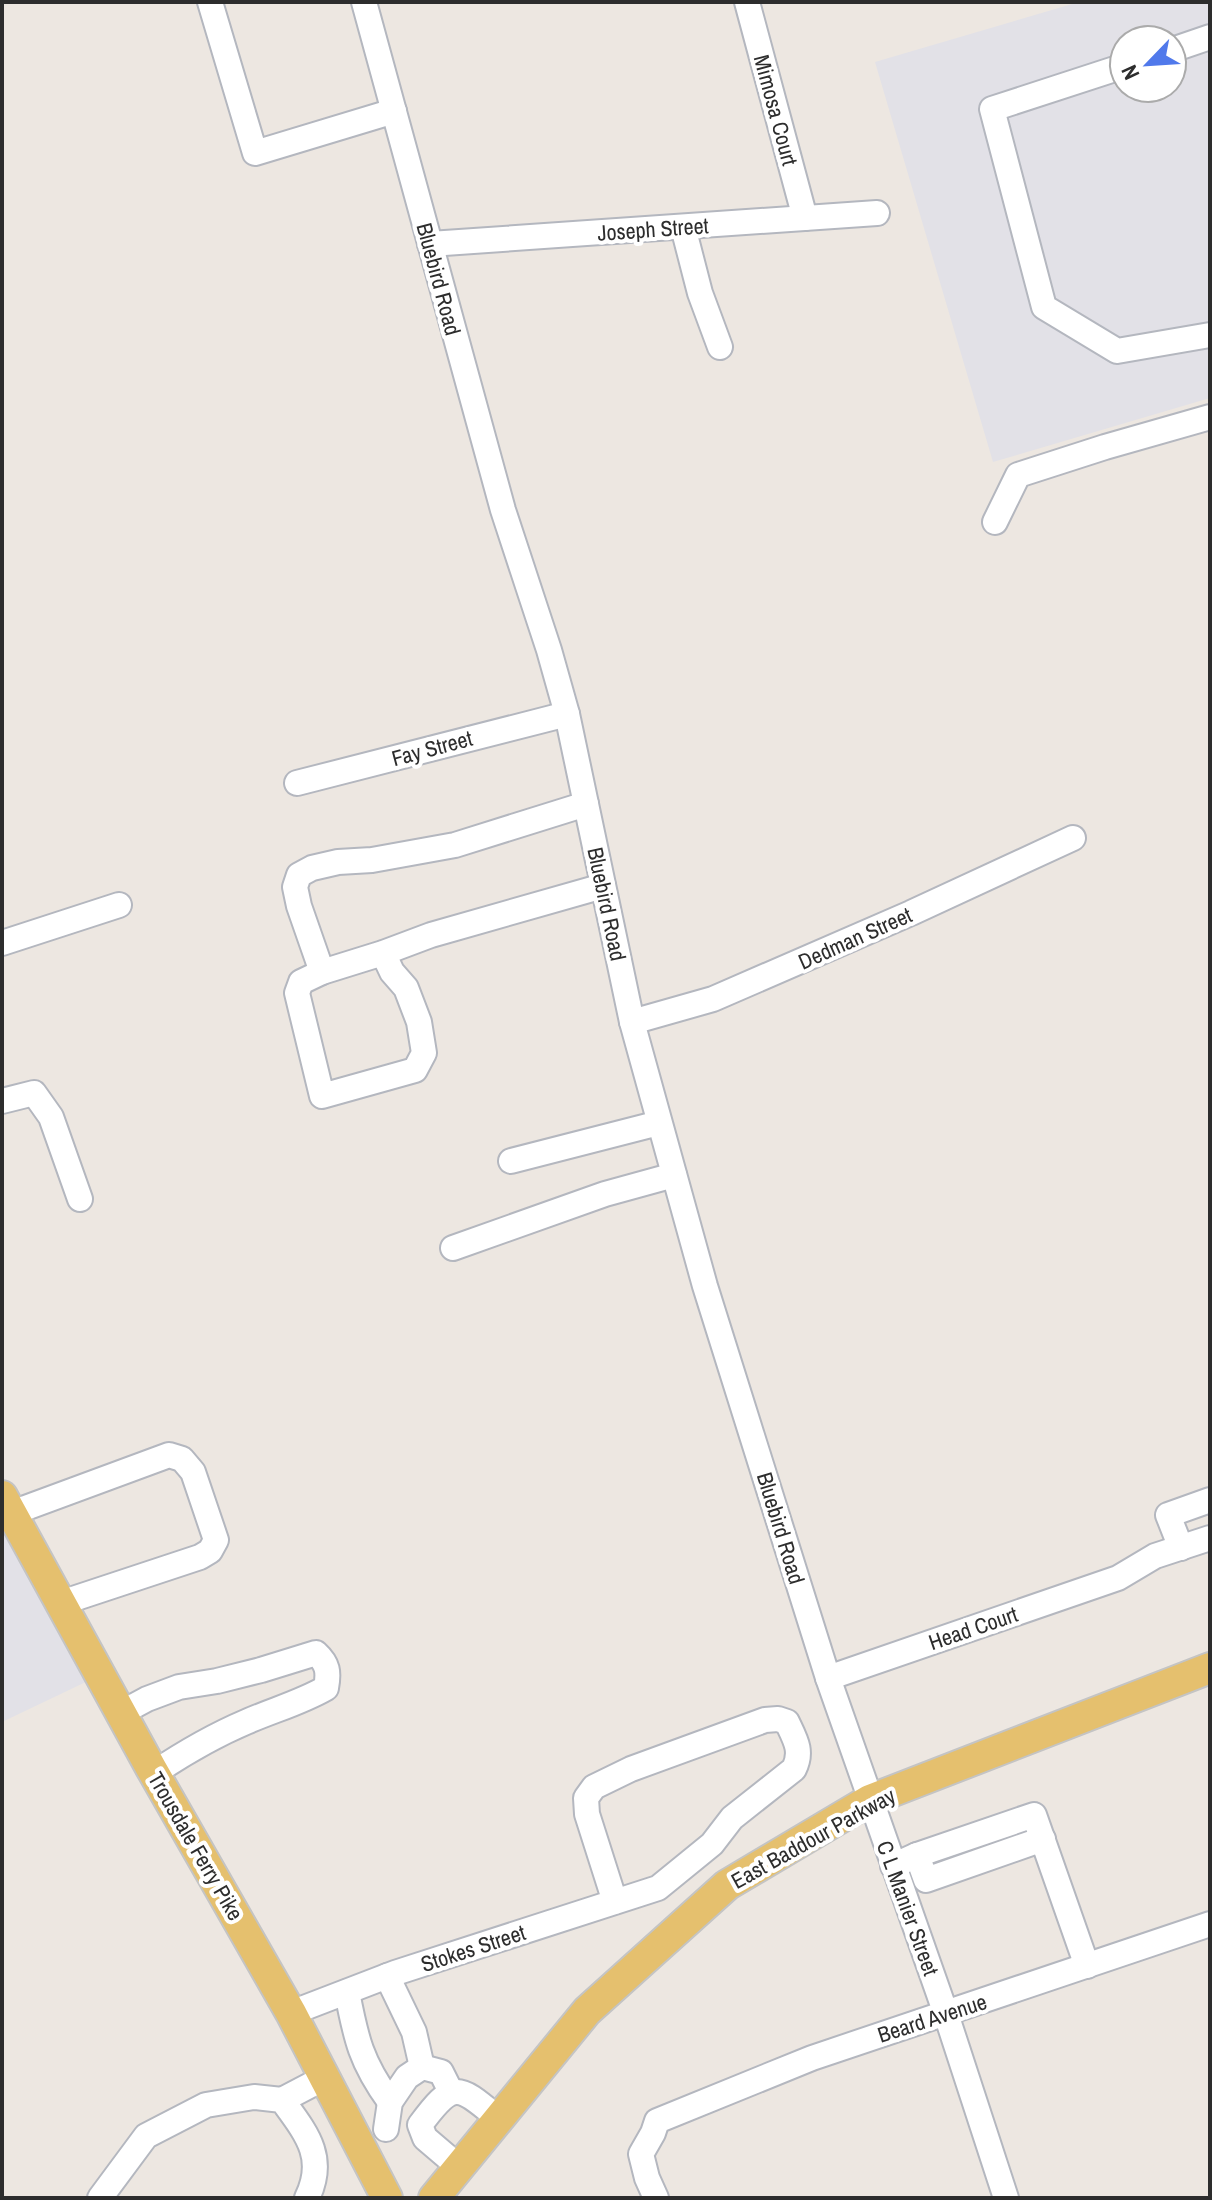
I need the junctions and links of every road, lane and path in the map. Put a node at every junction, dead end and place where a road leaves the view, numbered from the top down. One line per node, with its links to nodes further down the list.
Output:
1 (210, 2): 7 (street)
2 (364, 2): 7 (street, Bluebird Road)
3 (747, 2): 9 (street, Mimosa Court)
4 (1210, 37): 5 (street)
5 (1188, 45)
6 (1108, 71): 12 (street)
7 (394, 111): 11 (street, Bluebird Road)
8 (877, 213): 9 (street, Joseph Street)
9 (805, 218): 10 (street, Joseph Street)
10 (683, 227): 11 (street, Joseph Street); 13 (street)
11 (430, 244): 16 (street, Bluebird Road)
12 (1210, 335)
13 (720, 347)
14 (1210, 417): 15 (street)
15 (995, 522)
16 (567, 714): 17 (street, Fay Street); 18 (street, Bluebird Road)
17 (297, 783)
18 (586, 804): 20 (street, Bluebird Road); 24 (street)
19 (1073, 838): 25 (street, Dedman Street)
20 (603, 886): 23 (street); 25 (street, Bluebird Road)
21 (119, 905): 22 (street)
22 (2, 943)
23 (383, 953): 24 (street); 24 (street)
24 (322, 972)
25 (632, 1022): 27 (street, Bluebird Road)
26 (2, 1101): 30 (street)
27 (659, 1123): 28 (street); 29 (street, Bluebird Road)
28 (511, 1161)
29 (674, 1175): 31 (street); 38 (street, Bluebird Road)
30 (80, 1199)
31 (453, 1248)
32 (1210, 1500): 35 (street)
33 (7, 1505): 36 (main road, Trousdale Ferry Pike); 36 (street)
34 (1210, 1538): 35 (street, Head Court)
35 (1181, 1548): 38 (street, Head Court)
36 (61, 1603): 39 (main road, Trousdale Ferry Pike)
37 (1210, 1668): 41 (main road, East Baddour Parkway)
38 (828, 1678): 41 (street, Bluebird Road)
39 (121, 1713): 40 (main road, Trousdale Ferry Pike); 40 (street)
40 (154, 1773): 48 (main road, Trousdale Ferry Pike)
41 (870, 1800): 42 (street, C L Manier Street); 55 (main road, East Baddour Parkway)
42 (893, 1866): 45 (street); 49 (street, C L Manier Street)
43 (615, 1902): 43 (street, Stokes Street); 46 (street, Stokes Street)
44 (1210, 1924): 45 (street, Beard Avenue)
45 (1087, 1966): 49 (street, Beard Avenue)
46 (387, 1976): 47 (street, Stokes Street); 50 (street)
47 (347, 1992): 48 (street, Stokes Street); 54 (street)
48 (291, 2013): 51 (main road, Trousdale Ferry Pike)
49 (946, 2014): 64 (street, Beard Avenue); 65 (street, C L Manier Street)
50 (422, 2067): 52 (street); 54 (street)
51 (324, 2078): 53 (street); 58 (main road, Trousdale Ferry Pike)
52 (451, 2092): 55 (street); 56 (street)
53 (282, 2100): 60 (street); 61 (street)
54 (390, 2102): 57 (street)
55 (499, 2119): 59 (main road, East Baddour Parkway)
56 (420, 2125): 57 (street); 59 (street)
57 (386, 2129): 58 (street)
58 (358, 2143): 62 (main road, Trousdale Ferry Pike)
59 (459, 2167): 63 (main road, East Baddour Parkway)
60 (100, 2198)
61 (307, 2198)
62 (387, 2198)
63 (434, 2198)
64 (656, 2198)
65 (1006, 2198)

